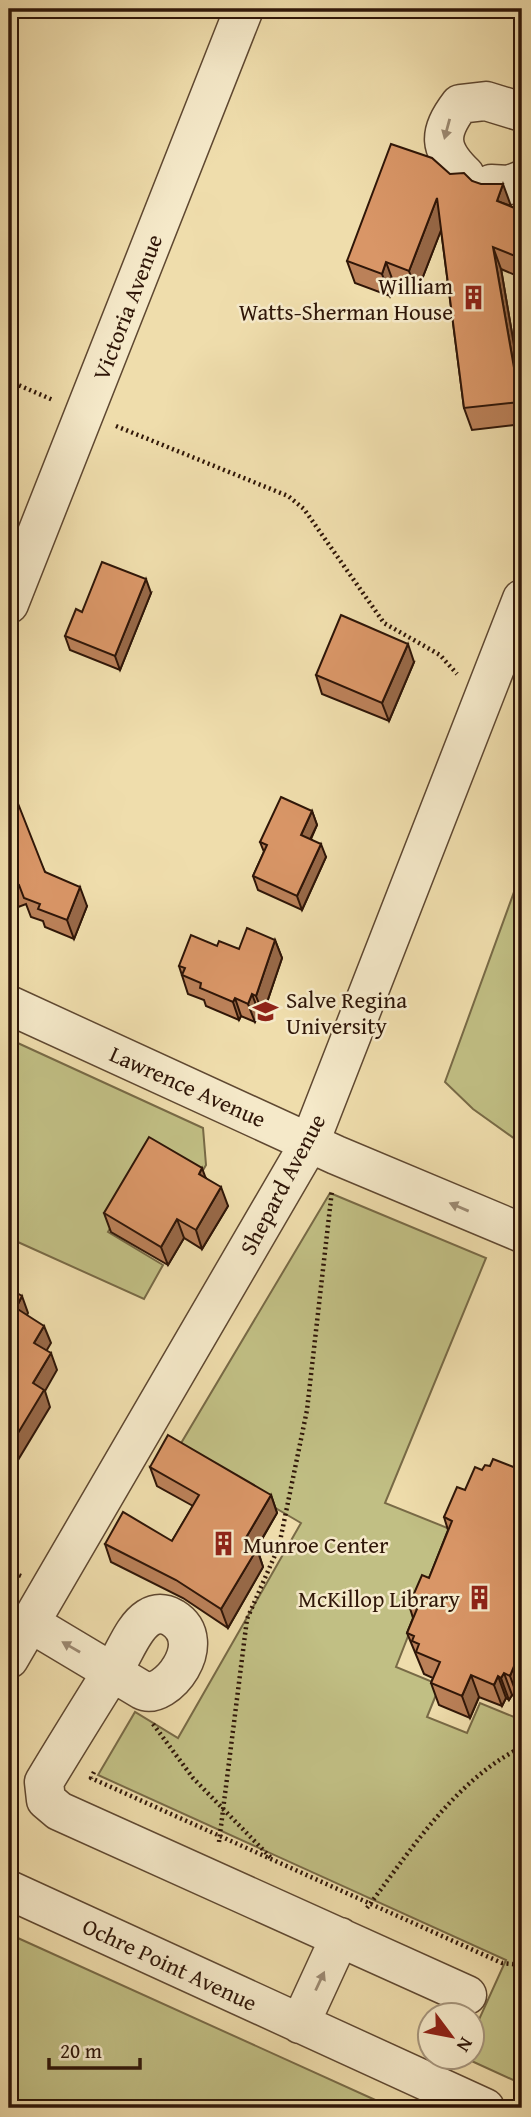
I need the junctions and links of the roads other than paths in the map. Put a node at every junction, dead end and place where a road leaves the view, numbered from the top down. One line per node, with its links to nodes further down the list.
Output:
1 (244, 9): 5 (street, Victoria Avenue)
2 (522, 112): 3 (street, one-way to 3)
3 (493, 180)
4 (522, 599): 7 (street, Shepard Avenue)
5 (9, 604)
6 (9, 1004): 7 (street, Lawrence Avenue)
7 (323, 1148): 8 (street, Lawrence Avenue, one-way to 7); 9 (street, Shepard Avenue)
8 (522, 1233)
9 (30, 1623): 10 (street, Shepard Avenue); 12 (street, one-way to 9)
10 (9, 1659)
11 (9, 1890): 14 (street, Ochre Point Avenue)
12 (340, 1937): 13 (street); 14 (street, one-way to 12)
13 (467, 1994)
14 (300, 2024): 15 (street, Ochre Point Avenue)
15 (485, 2108)

